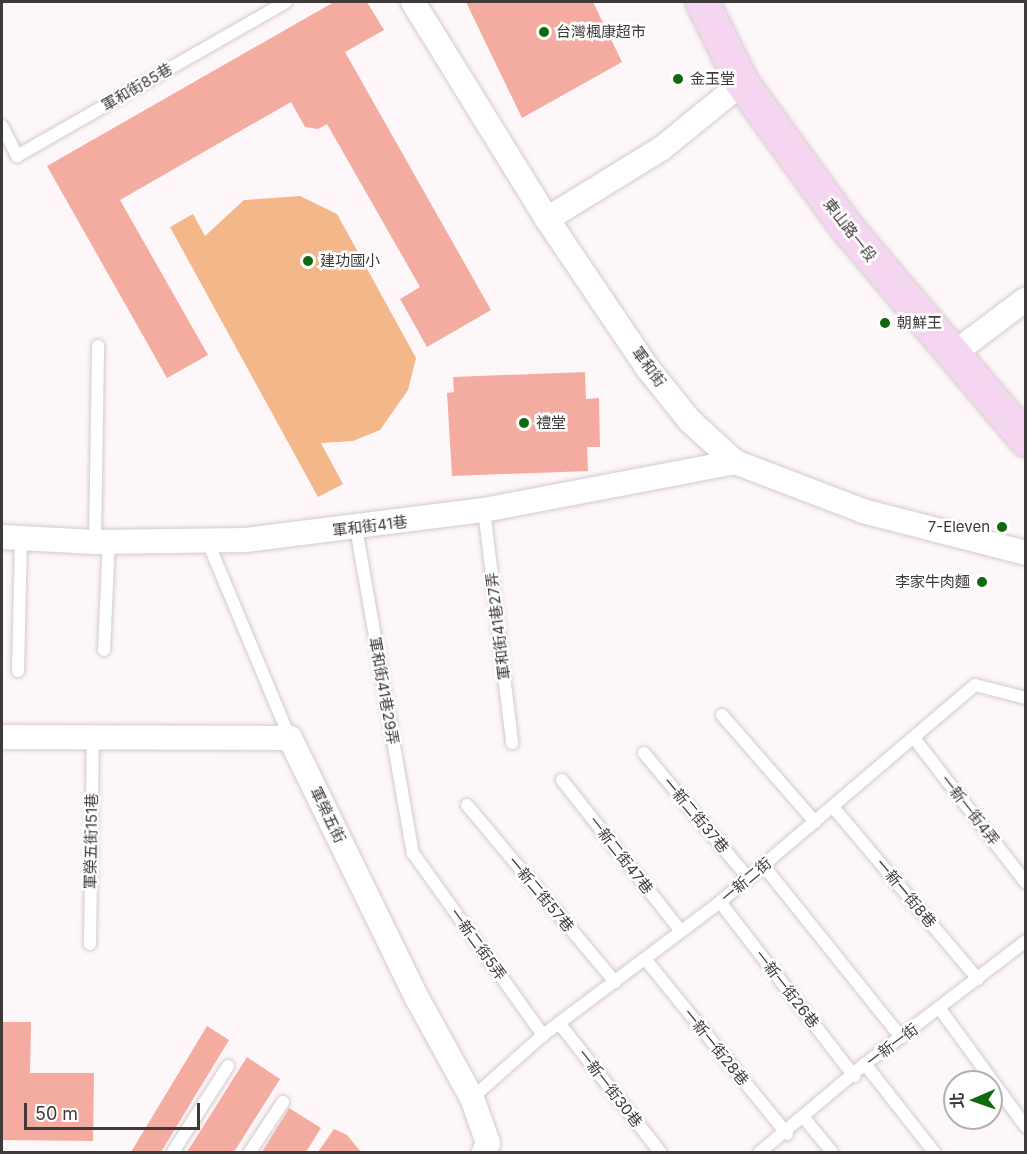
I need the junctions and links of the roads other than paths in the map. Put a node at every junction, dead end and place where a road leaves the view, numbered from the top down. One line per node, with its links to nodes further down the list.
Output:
1 (286, 2): 5 (lane, 軍和街85巷)
2 (413, 2): 6 (street, 軍和街)
3 (702, 2): 4 (main road, 東山路一段)
4 (742, 83): 6 (street); 9 (main road, 東山路一段)
5 (2, 126)
6 (547, 219): 11 (street, 軍和街)
7 (1026, 299): 9 (street)
8 (98, 346): 16 (lane)
9 (953, 354): 10 (main road, 東山路一段)
10 (1026, 440)
11 (735, 462): 12 (street, 軍和街41巷); 17 (street, 軍和街)
12 (484, 510): 13 (street, 軍和街41巷); 26 (lane, 軍和街41巷27弄)
13 (356, 528): 15 (street, 軍和街41巷); 32 (lane, 軍和街41巷29弄)
14 (11, 537): 16 (street, 軍和街41巷); 19 (lane)
15 (207, 540): 16 (street, 軍和街41巷); 24 (lane)
16 (102, 542): 18 (lane)
17 (1026, 553)
18 (104, 650)
19 (18, 671)
20 (1024, 697): 25 (lane, 一新二街)
21 (722, 715): 31 (lane)
22 (2, 737): 23 (street)
23 (93, 737): 24 (street); 39 (lane, 軍榮五街151巷)
24 (290, 738): 50 (street, 軍榮五街)
25 (914, 738): 30 (lane, 一新二街); 35 (lane, 一新一街4弄)
26 (512, 742)
27 (644, 753): 34 (lane, 一新二街37巷)
28 (562, 780): 37 (lane, 一新二街47巷)
29 (467, 806): 42 (lane, 一新二街57巷)
30 (833, 807): 31 (lane, 一新二街); 41 (lane, 一新一街8巷)
31 (815, 822): 33 (lane, 一新二街)
32 (413, 853): 45 (lane, 一新二街5弄)
33 (763, 865): 34 (lane, 一新二街); 46 (lane)
34 (748, 878): 36 (lane, 一新二街)
35 (1026, 883)
36 (720, 902): 37 (lane, 一新二街); 49 (lane, 一新一街26巷)
37 (680, 930): 40 (lane, 一新二街)
38 (1026, 941): 41 (lane, 一新一街)
39 (90, 944)
40 (646, 960): 42 (lane, 一新二街); 54 (lane, 一新一街28巷)
41 (978, 979): 43 (lane, 一新一街)
42 (615, 982): 44 (lane, 一新二街)
43 (940, 1009): 46 (lane, 一新一街); 53 (lane)
44 (559, 1023): 45 (lane, 一新二街); 58 (lane, 一新一街30巷)
45 (543, 1035): 50 (lane, 一新二街)
46 (901, 1037): 47 (lane, 一新一街)
47 (865, 1064): 49 (lane, 一新一街); 61 (lane)
48 (228, 1066): 55 (lane)
49 (854, 1076): 52 (lane, 一新一街)
50 (472, 1098): 57 (street, 軍榮五街)
51 (283, 1102): 56 (lane)
52 (804, 1118): 54 (lane, 一新一街); 60 (lane)
53 (1026, 1127)
54 (787, 1134): 59 (lane, 一新一街)
55 (173, 1152)
56 (250, 1152)
57 (484, 1152)
58 (660, 1152)
59 (760, 1152)
60 (832, 1152)
61 (934, 1152)

